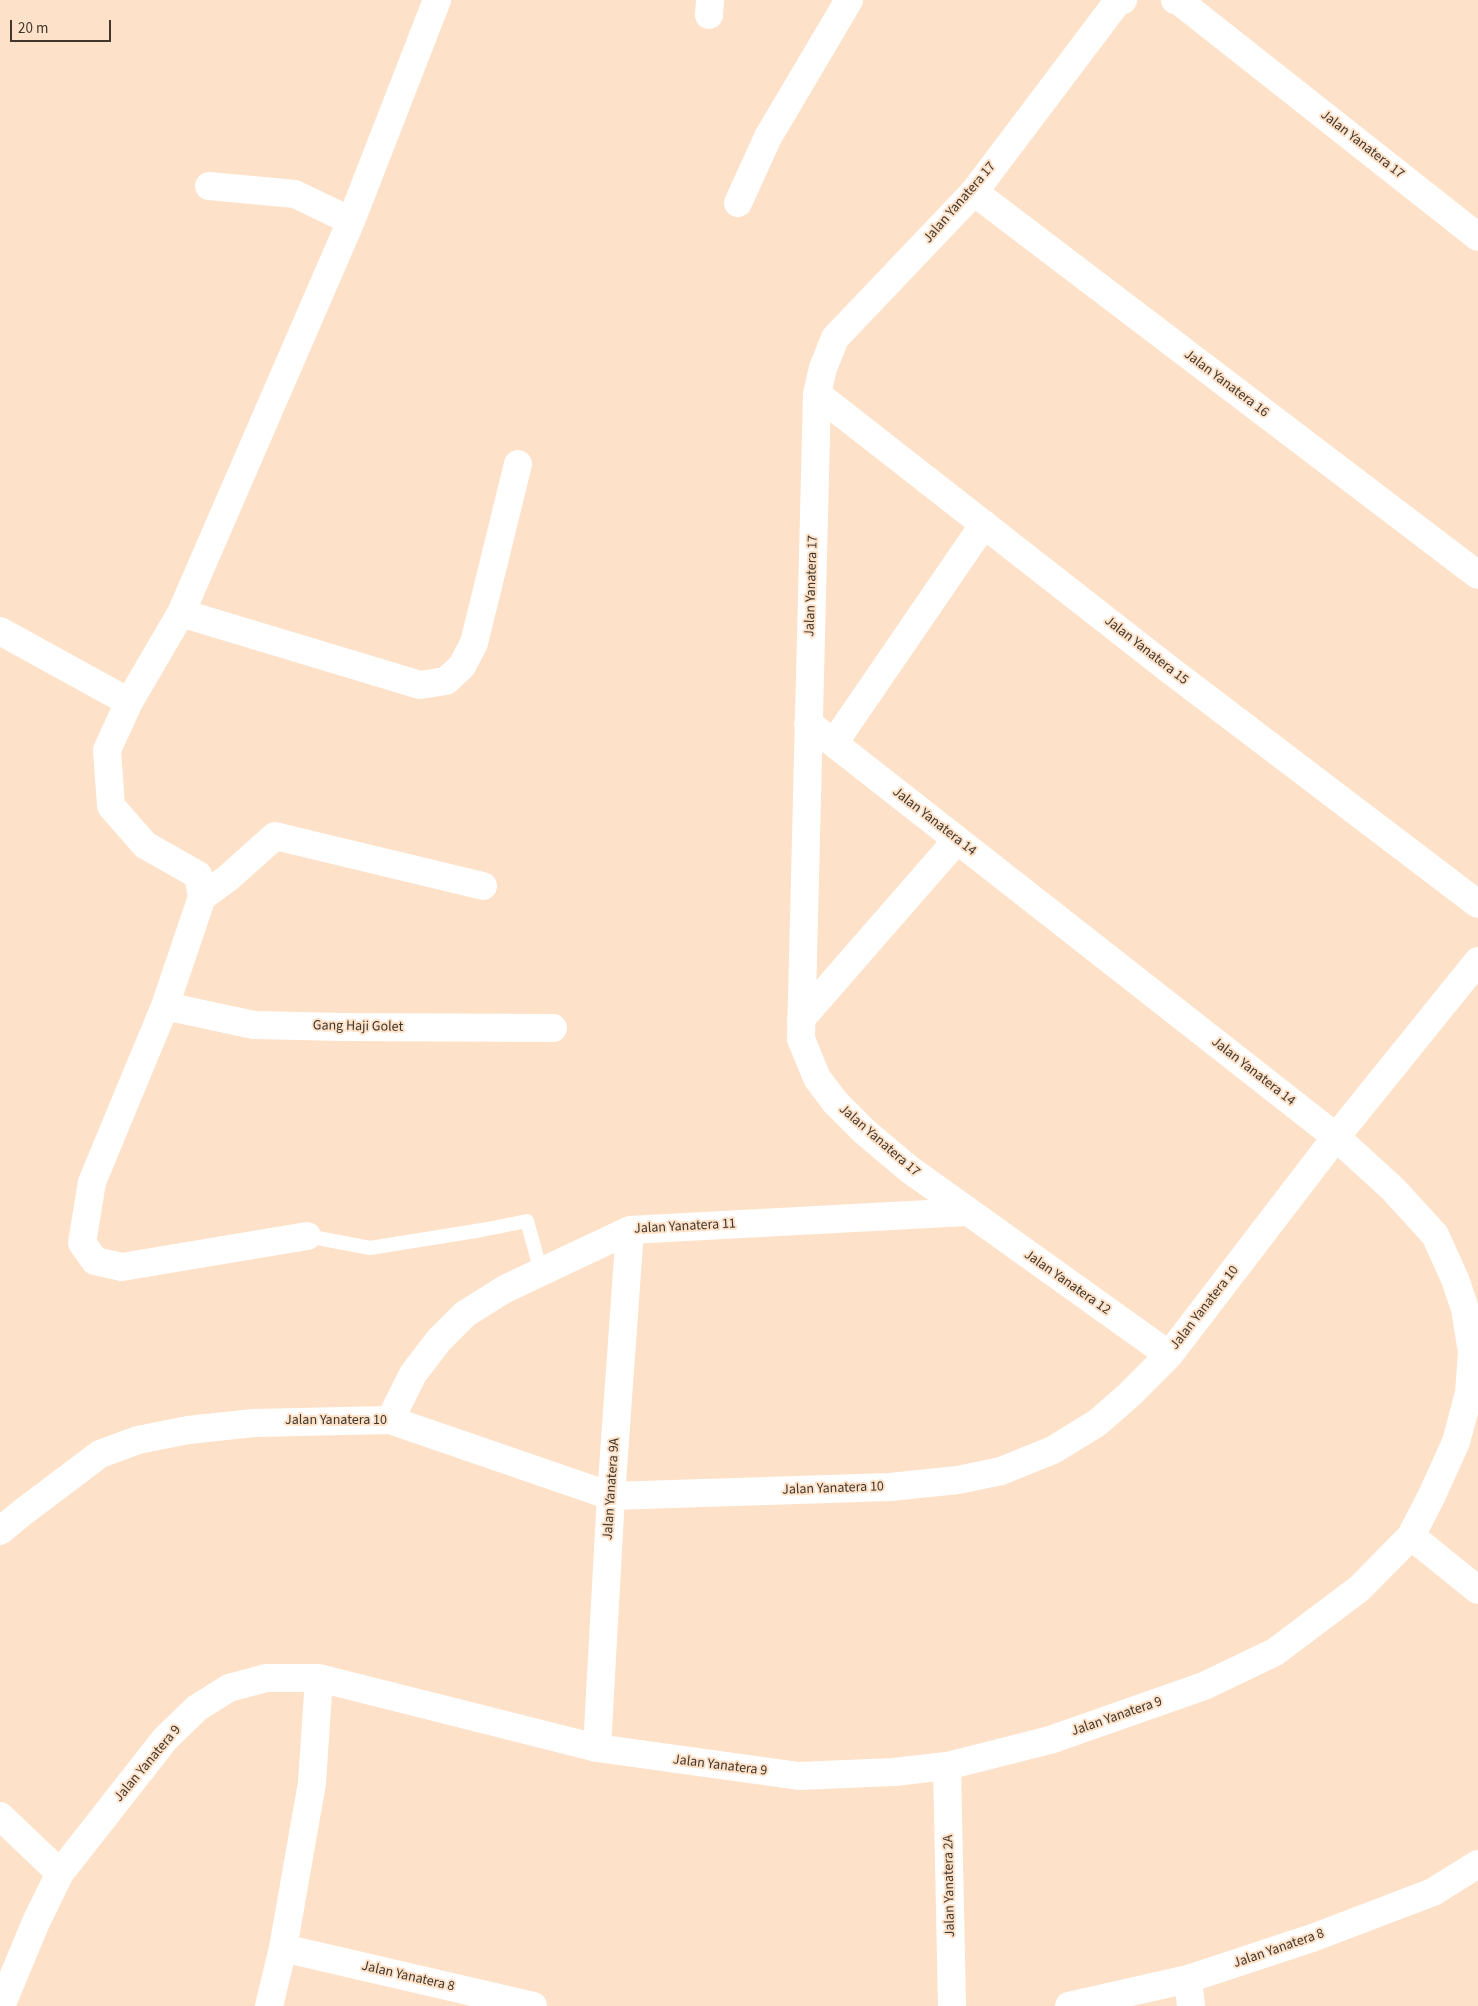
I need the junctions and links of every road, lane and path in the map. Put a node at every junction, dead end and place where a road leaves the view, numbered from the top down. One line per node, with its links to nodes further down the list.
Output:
1 (437, 0): 8 (street)
2 (849, 0): 7 (street)
3 (1124, 0): 6 (street, Jalan Yanatera 17)
4 (1175, 0): 9 (street, Jalan Yanatera 17)
5 (209, 186): 8 (street)
6 (974, 192): 10 (street, Jalan Yanatera 17); 13 (street, Jalan Yanatera 16)
7 (738, 203)
8 (351, 221): 14 (street)
9 (1478, 237)
10 (817, 394): 12 (street, Jalan Yanatera 15); 17 (street, Jalan Yanatera 17)
11 (518, 464): 14 (street)
12 (984, 524): 18 (street); 22 (street, Jalan Yanatera 15)
13 (1478, 575)
14 (181, 613): 16 (street)
15 (0, 631): 16 (street)
16 (129, 702): 21 (street)
17 (808, 723): 18 (street, Jalan Yanatera 14); 25 (street, Jalan Yanatera 17)
18 (834, 743): 19 (street, Jalan Yanatera 14)
19 (957, 840): 25 (street); 27 (street, Jalan Yanatera 14)
20 (483, 886): 21 (street)
21 (202, 897): 24 (street)
22 (1478, 904)
23 (1478, 961): 27 (street, Jalan Yanatera 10)
24 (165, 1006): 26 (street, Gang Haji Golet); 30 (street)
25 (801, 1019): 28 (street, Jalan Yanatera 17)
26 (553, 1028)
27 (1336, 1137): 32 (street, Jalan Yanatera 10); 36 (street, Jalan Yanatera 14)
28 (966, 1212): 29 (street, Jalan Yanatera 11); 32 (street, Jalan Yanatera 12)
29 (630, 1230): 31 (street, Jalan Yanatera 11); 34 (street, Jalan Yanatera 9A)
30 (307, 1236): 31 (lane)
31 (542, 1272): 33 (street, Jalan Yanatera 11)
32 (1169, 1355): 34 (street, Jalan Yanatera 10)
33 (390, 1420): 34 (street, Jalan Yanatera 10); 35 (street, Jalan Yanatera 10)
34 (611, 1496): 39 (street, Jalan Yanatera 9A)
35 (0, 1531)
36 (1411, 1536): 37 (street); 40 (street, Jalan Yanatera 9)
37 (1478, 1590)
38 (319, 1678): 39 (street, Jalan Yanatera 9); 43 (street, Jalan Yanatera 9); 44 (street)
39 (597, 1748): 40 (street, Jalan Yanatera 9)
40 (948, 1766): 51 (street, Jalan Yanatera 2A)
41 (0, 1816): 43 (street)
42 (1478, 1864): 46 (street, Jalan Yanatera 8)
43 (60, 1873): 45 (street, Jalan Yanatera 9)
44 (283, 1948): 49 (street); 50 (street, Jalan Yanatera 8)
45 (13, 1974): 47 (street, Jalan Yanatera 9); 48 (street)
46 (1188, 1979): 52 (street, Jalan Yanatera 8); 53 (street)
47 (1, 2006)
48 (24, 2006)
49 (269, 2006)
50 (533, 2006)
51 (952, 2006)
52 (1069, 2006)
53 (1191, 2006)

